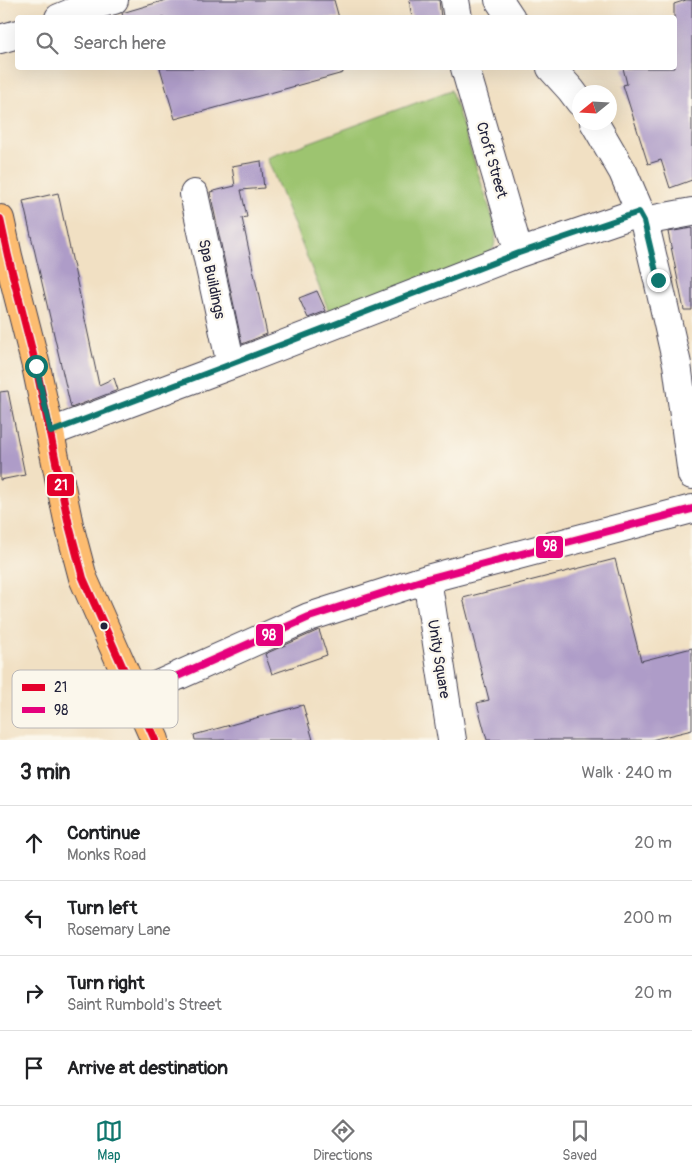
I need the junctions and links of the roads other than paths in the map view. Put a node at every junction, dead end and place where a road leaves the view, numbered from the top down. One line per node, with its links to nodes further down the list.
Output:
1 (114, 0): 4 (street)
2 (455, 0): 5 (street)
3 (499, 0): 6 (street)
4 (66, 15)
5 (458, 15)
6 (509, 15)
7 (15, 35): 8 (street)
8 (0, 39)
9 (466, 70): 17 (street, Croft Street)
10 (553, 70): 11 (street)
11 (572, 91)
12 (599, 130): 15 (street)
13 (194, 194): 19 (street, Spa Buildings)
14 (692, 212): 15 (street)
15 (641, 216): 17 (street); 21 (street)
16 (0, 219): 18 (main road)
17 (519, 253): 19 (street)
18 (4, 259): 20 (main road)
19 (231, 364): 20 (street)
20 (51, 432): 24 (main road)
21 (692, 475)
22 (692, 509): 23 (street)
23 (427, 579): 25 (street); 28 (street, Unity Square)
24 (124, 670)
25 (178, 676)
26 (150, 728): 27 (main road)
27 (155, 740)
28 (452, 740)

